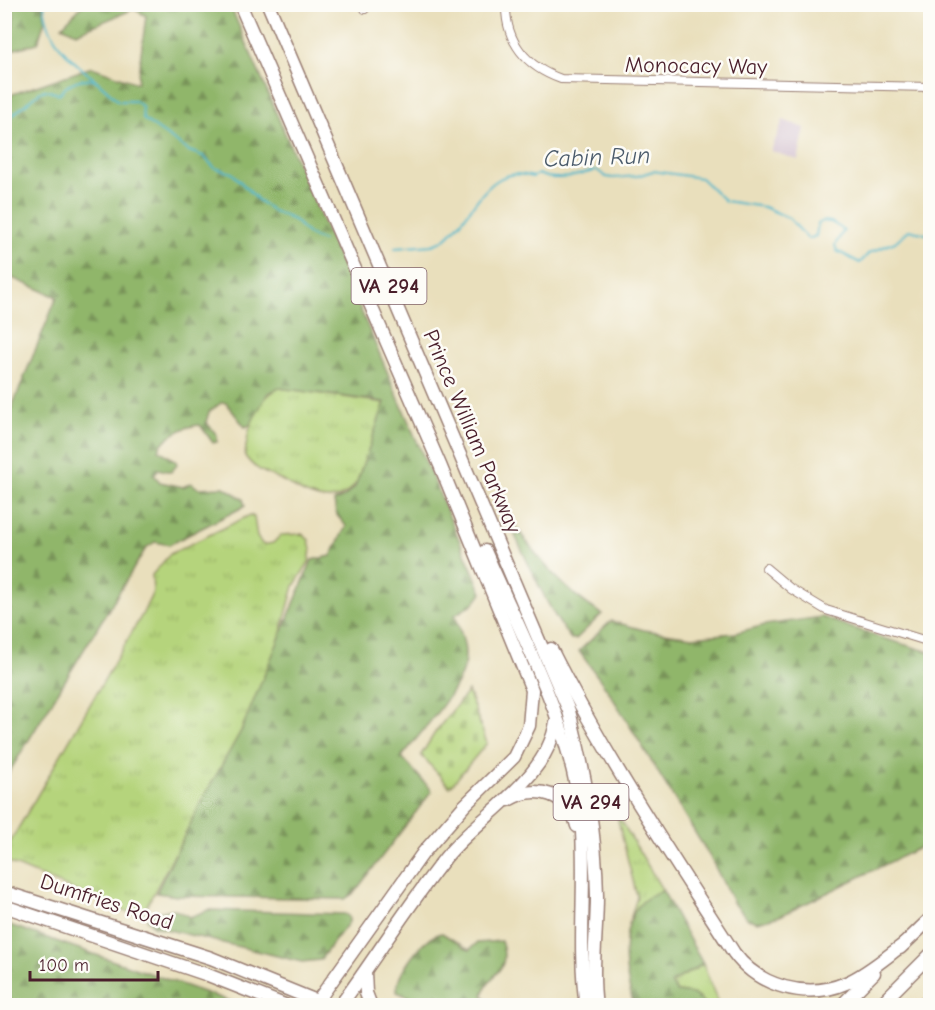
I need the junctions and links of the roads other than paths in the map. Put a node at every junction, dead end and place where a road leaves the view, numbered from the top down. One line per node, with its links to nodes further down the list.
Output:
1 (240, 4): 5 (main road, Prince William Parkway / VA 294)
2 (268, 4): 7 (main road, Prince William Parkway / VA 294)
3 (506, 4): 4 (street, Monocacy Way)
4 (930, 87)
5 (465, 524): 10 (main road); 19 (main road, VA 294)
6 (766, 568): 9 (street)
7 (507, 569): 8 (main road, Prince William Parkway / VA 294); 16 (main road)
8 (524, 609): 10 (main road, VA 294); 25 (main road, VA 294)
9 (930, 642)
10 (556, 719): 11 (main road, VA 294); 12 (main road)
11 (494, 809): 12 (main road); 18 (main road, VA 294)
12 (582, 845): 24 (main road)
13 (4, 892): 19 (main road, Dumfries Road)
14 (4, 906): 21 (main road, Dumfries Road)
15 (930, 919): 16 (main road)
16 (904, 944): 26 (main road)
17 (930, 955): 27 (main road)
18 (365, 972): 22 (main road, VA 294); 23 (main road)
19 (320, 1004)
20 (930, 1004): 28 (main road)
21 (287, 1005)
22 (340, 1005)
23 (371, 1005)
24 (585, 1005)
25 (596, 1005)
26 (841, 1005)
27 (879, 1005)
28 (915, 1005)

